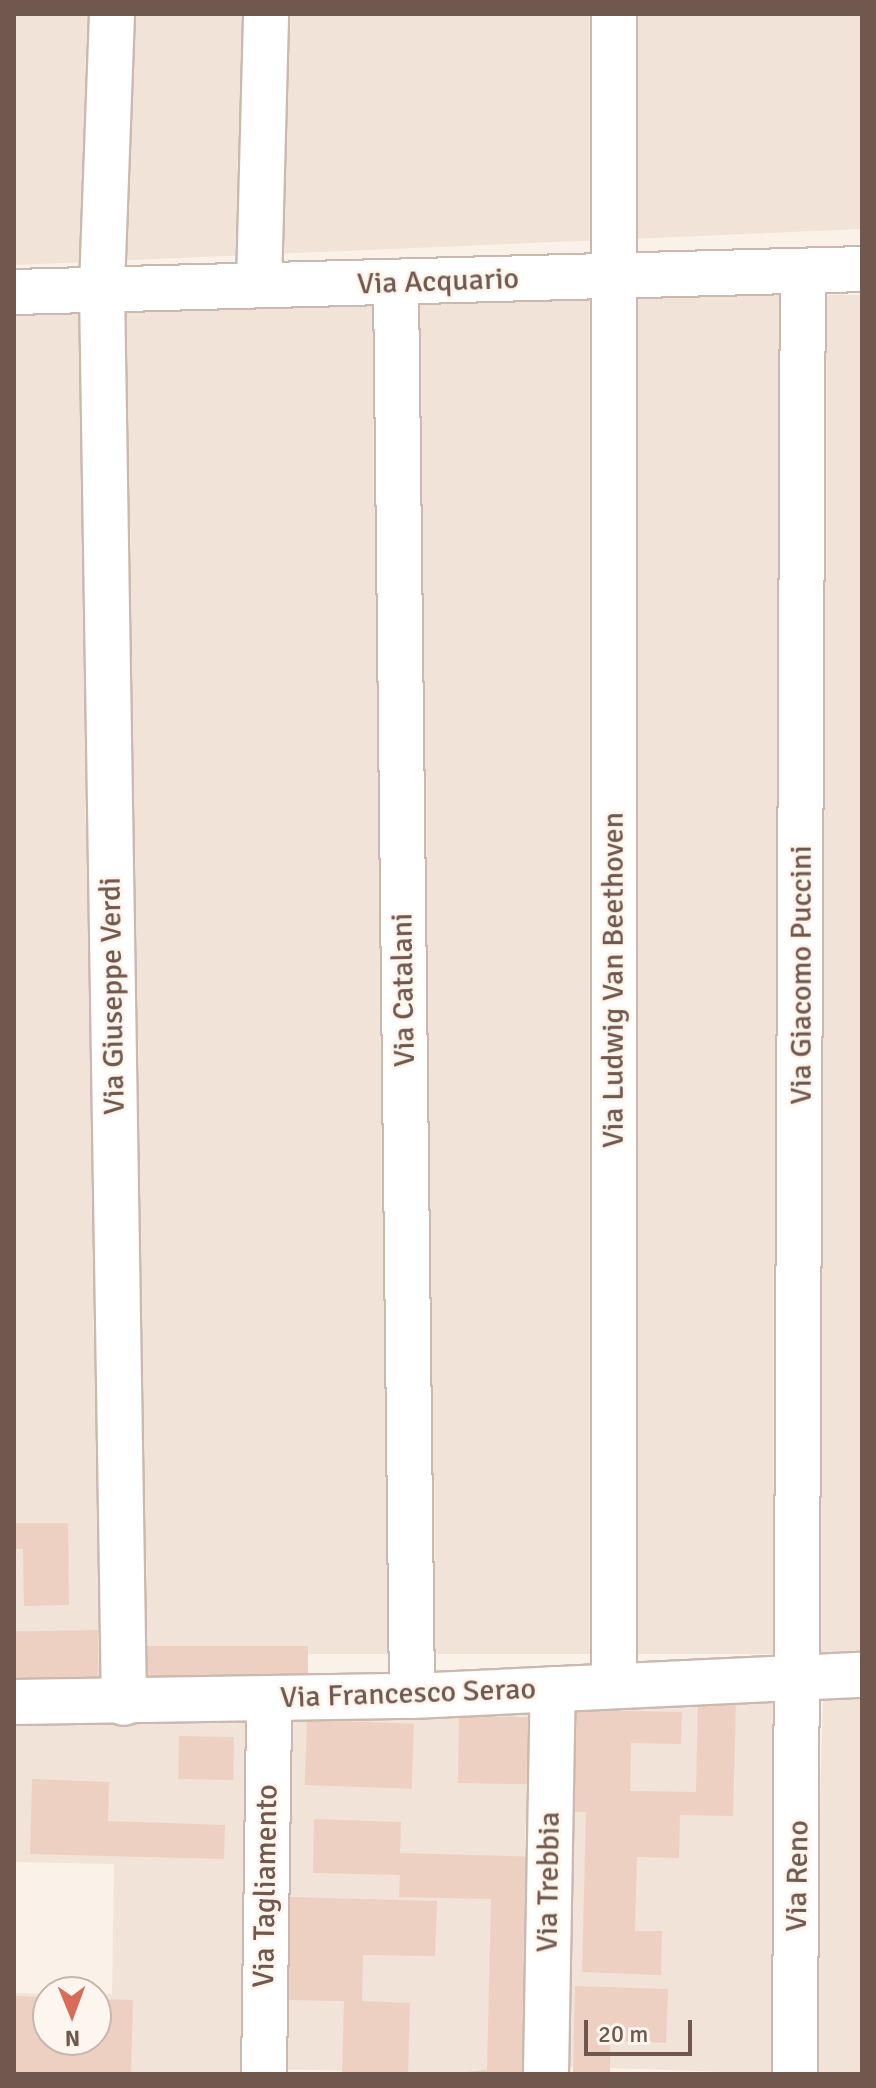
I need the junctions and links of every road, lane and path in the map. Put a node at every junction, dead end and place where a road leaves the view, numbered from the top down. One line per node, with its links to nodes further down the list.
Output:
1 (112, 14): 9 (street, Via Giuseppe Verdi)
2 (266, 14): 8 (street)
3 (614, 14): 6 (street, Via Ludwig Van Beethoven)
4 (862, 269): 5 (street, Via Acquario)
5 (803, 272): 6 (street, Via Acquario); 12 (street, Via Giacomo Puccini)
6 (613, 276): 7 (street, Via Acquario); 13 (street, Via Ludwig Van Beethoven)
7 (396, 284): 8 (street, Via Acquario); 15 (street, Via Catalani)
8 (259, 285): 9 (street, Via Acquario)
9 (102, 289): 10 (street, Via Acquario); 18 (street, Via Giuseppe Verdi)
10 (14, 292)
11 (862, 1675): 12 (street, Via Francesco Serao)
12 (801, 1678): 13 (street, Via Francesco Serao); 21 (street, Via Reno)
13 (614, 1684): 14 (street, Via Francesco Serao)
14 (553, 1689): 15 (street, Via Francesco Serao); 20 (street, Via Trebbia)
15 (412, 1696): 16 (street, Via Francesco Serao)
16 (269, 1698): 18 (street, Via Francesco Serao); 19 (street, Via Tagliamento)
17 (14, 1702): 18 (street, Via Francesco Serao)
18 (124, 1703)
19 (264, 2074)
20 (546, 2074)
21 (795, 2074)

